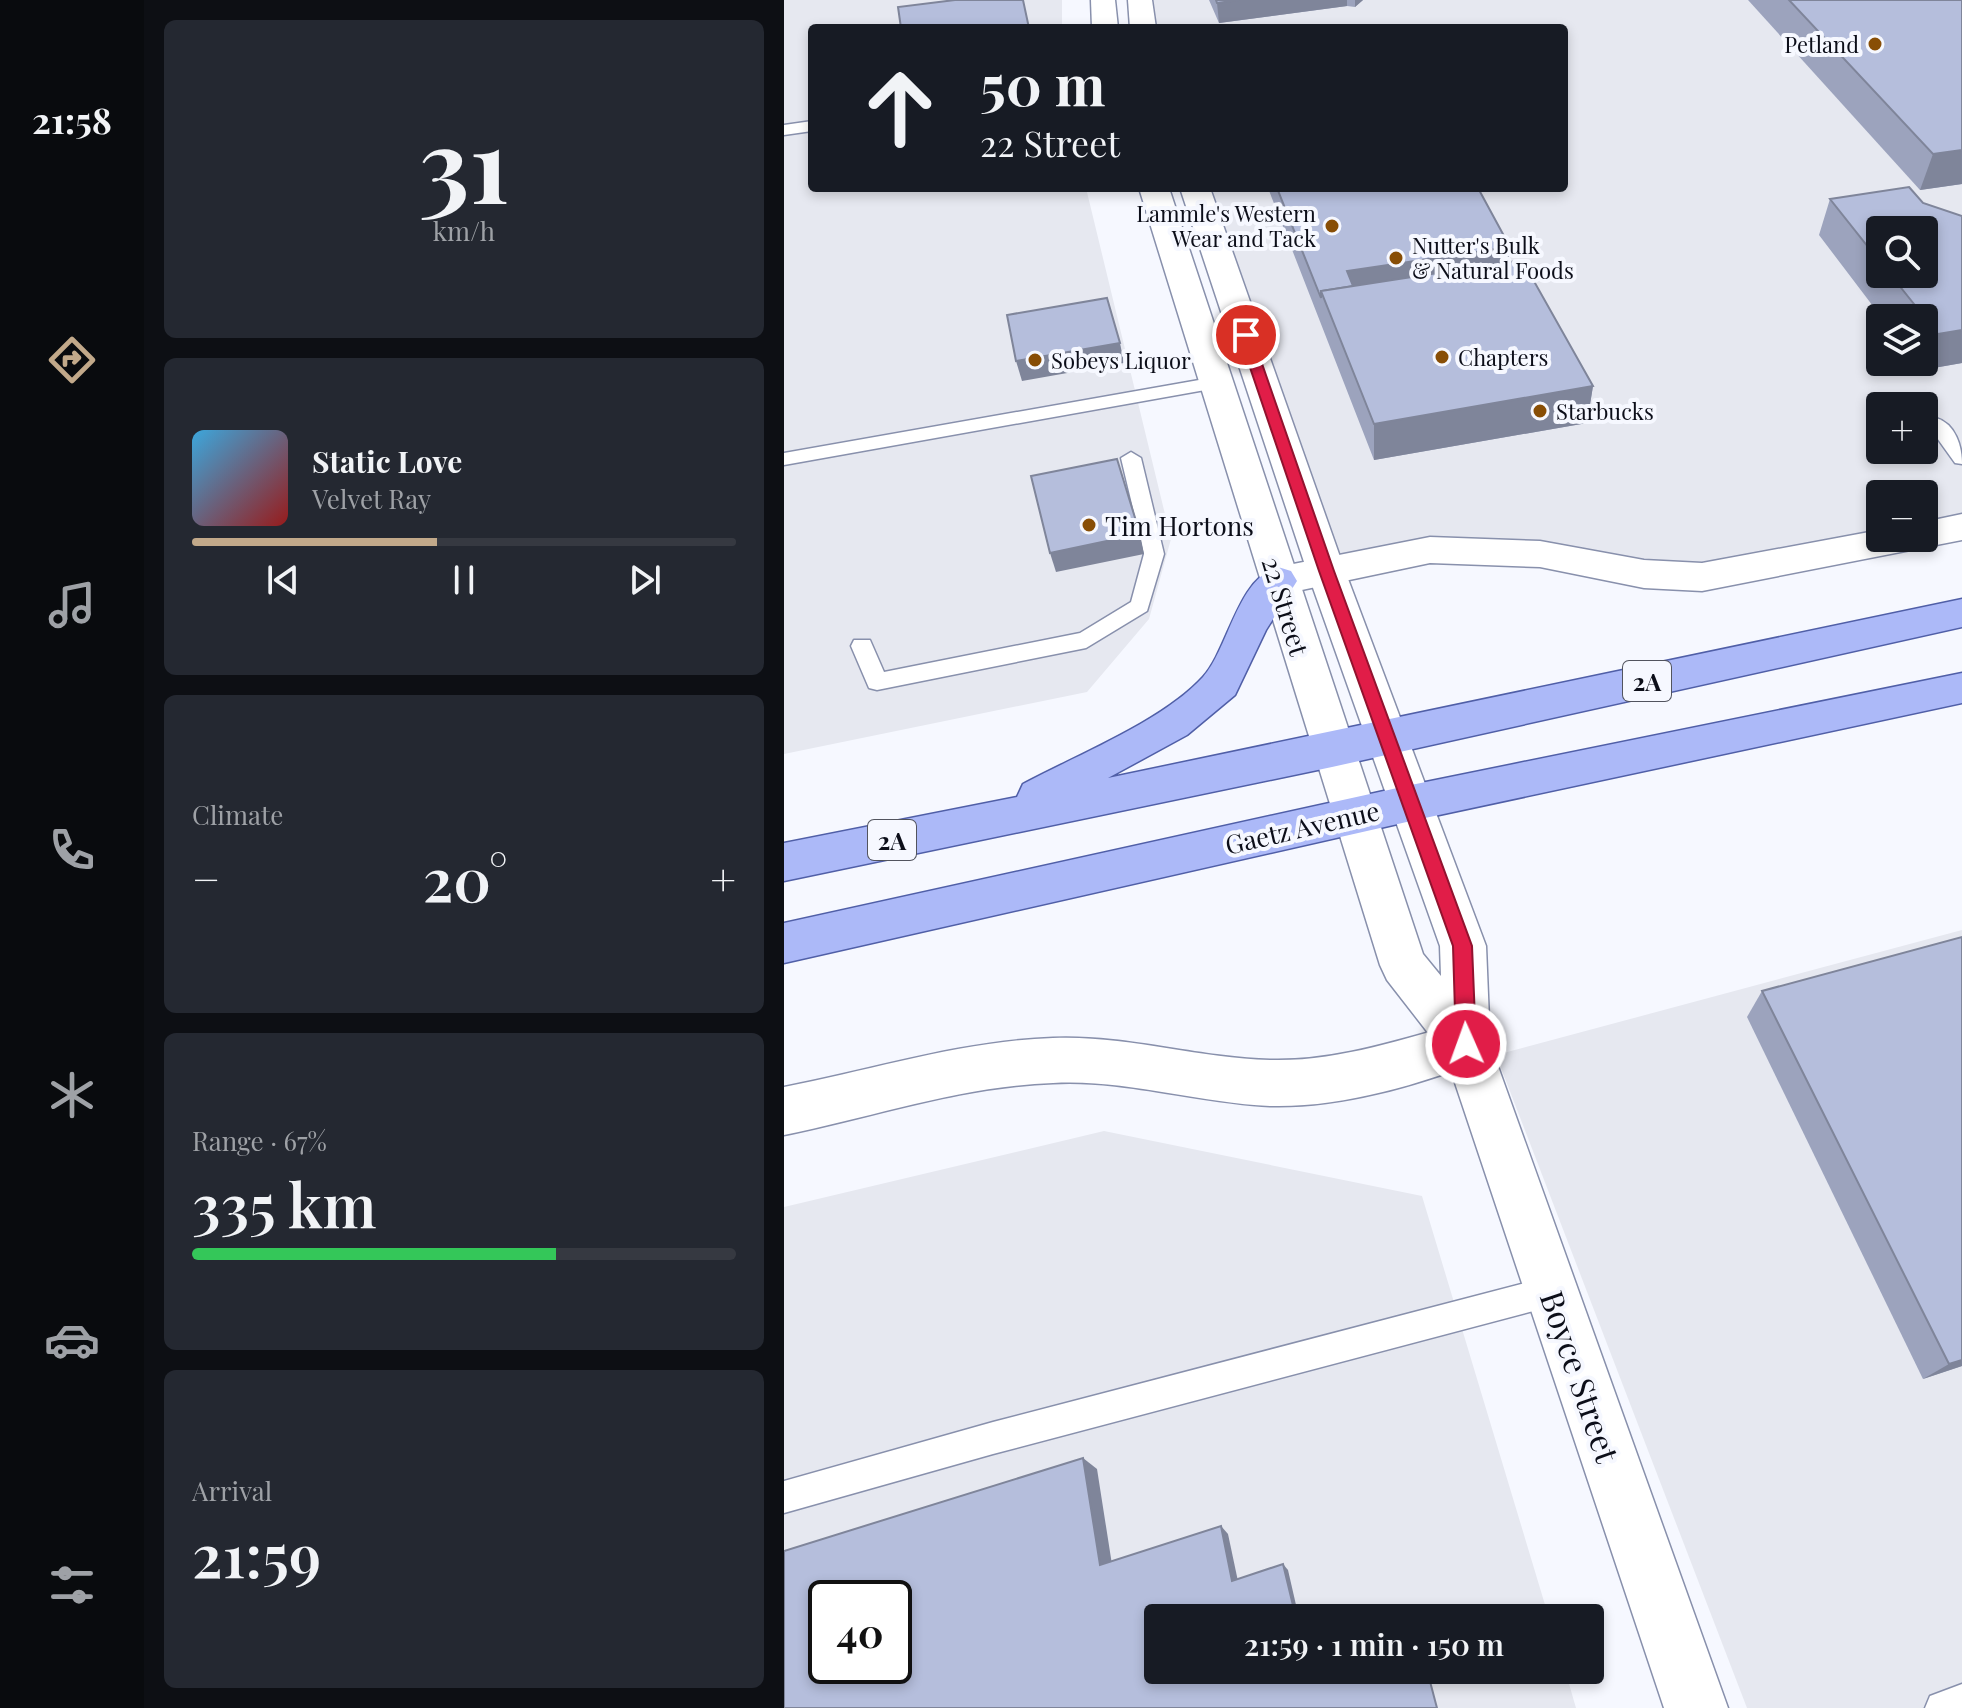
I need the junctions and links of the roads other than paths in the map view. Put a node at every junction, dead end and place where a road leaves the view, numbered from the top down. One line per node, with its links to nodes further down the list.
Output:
1 (1103, 0): 3 (street)
2 (1140, 0): 4 (street)
3 (1105, 24)
4 (1143, 24)
5 (808, 127): 6 (lane)
6 (784, 130)
7 (1155, 192): 9 (street, 22 Street)
8 (1196, 192): 17 (street, 22 Street)
9 (1216, 383): 13 (lane); 18 (street, 22 Street)
10 (1938, 427): 12 (lane)
11 (1131, 458): 20 (lane)
12 (1962, 458)
13 (784, 459)
14 (1962, 527): 15 (street)
15 (1938, 532)
16 (1866, 546): 17 (street)
17 (1326, 571): 18 (street); 22 (street, 22 Street)
18 (1278, 581): 23 (street, 22 Street); 26 (main road)
19 (1962, 613): 22 (main road, 2A)
20 (862, 646)
21 (1962, 688): 24 (main road, Gaetz Avenue)
22 (1388, 737): 23 (main road, 2A); 24 (street, Boyce Street)
23 (1332, 750): 25 (street, 22 Street); 26 (main road, 2A)
24 (1411, 803): 25 (main road, Gaetz Avenue); 29 (street, Boyce Street)
25 (1354, 816): 28 (main road, Gaetz Avenue); 29 (street, Boyce Street)
26 (1000, 817): 27 (main road, 2A)
27 (784, 862)
28 (784, 943)
29 (1466, 1044): 30 (street); 31 (street, Boyce Street)
30 (784, 1111)
31 (1552, 1291): 32 (lane); 34 (street, Boyce Street)
32 (784, 1497)
33 (1962, 1701): 35 (lane)
34 (1696, 1708)
35 (1942, 1708)

